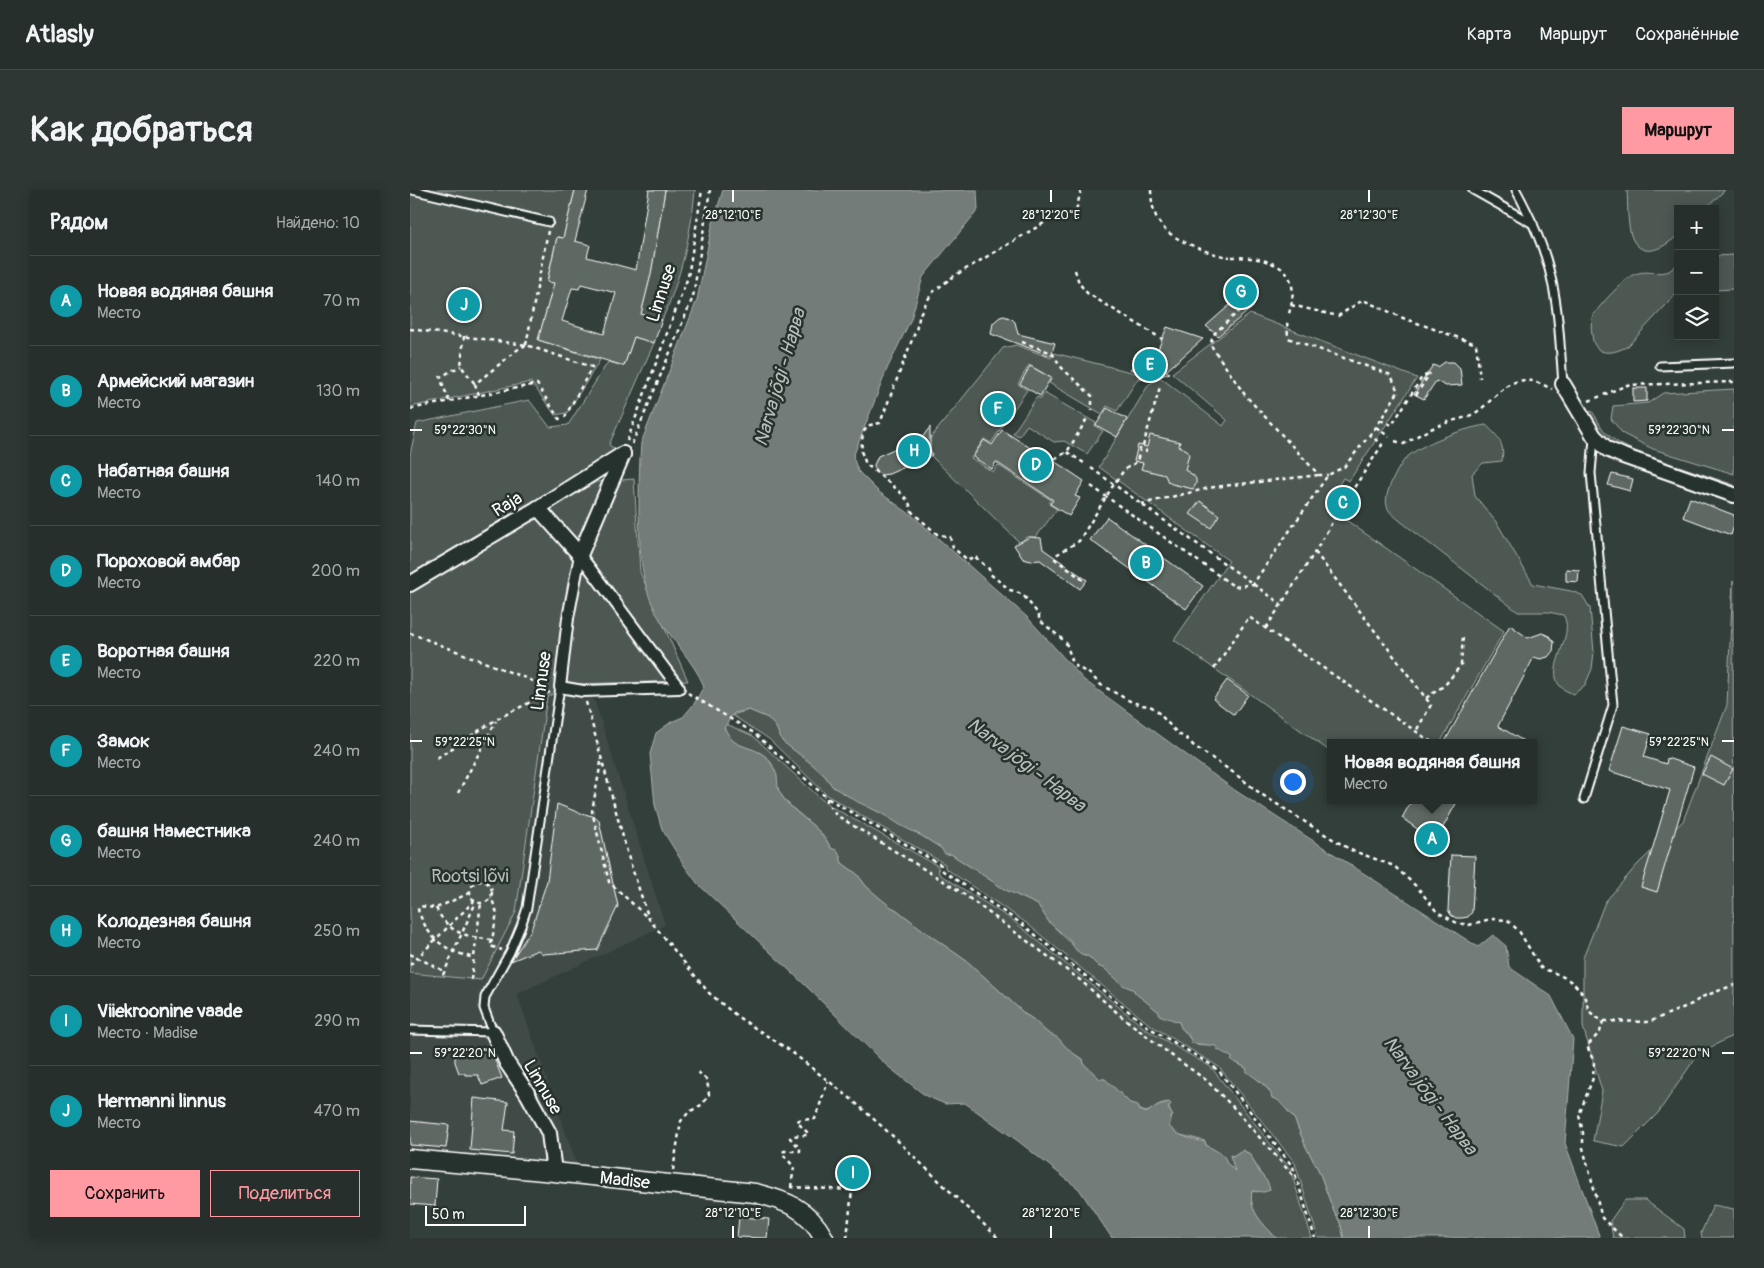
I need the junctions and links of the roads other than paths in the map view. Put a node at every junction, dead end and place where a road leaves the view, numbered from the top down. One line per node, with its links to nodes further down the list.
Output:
1 (412, 190): 4 (lane)
2 (1473, 190): 5 (lane)
3 (1516, 190): 5 (lane)
4 (549, 222)
5 (1533, 224): 8 (lane)
6 (1734, 363): 7 (lane)
7 (1660, 366)
8 (1562, 389): 9 (street)
9 (1594, 436): 11 (street); 16 (lane)
10 (622, 454): 12 (street, Raja); 13 (street, Linnuse)
11 (1734, 495)
12 (538, 508): 13 (street); 14 (street, Raja)
13 (580, 555): 15 (street, Linnuse); 15 (street)
14 (410, 584)
15 (560, 687): 18 (lane, Linnuse)
16 (1584, 799)
17 (410, 1030): 18 (lane)
18 (493, 1032): 20 (street, Linnuse)
19 (410, 1159): 20 (street, Madise)
20 (554, 1172): 21 (street, Madise)
21 (824, 1238)

